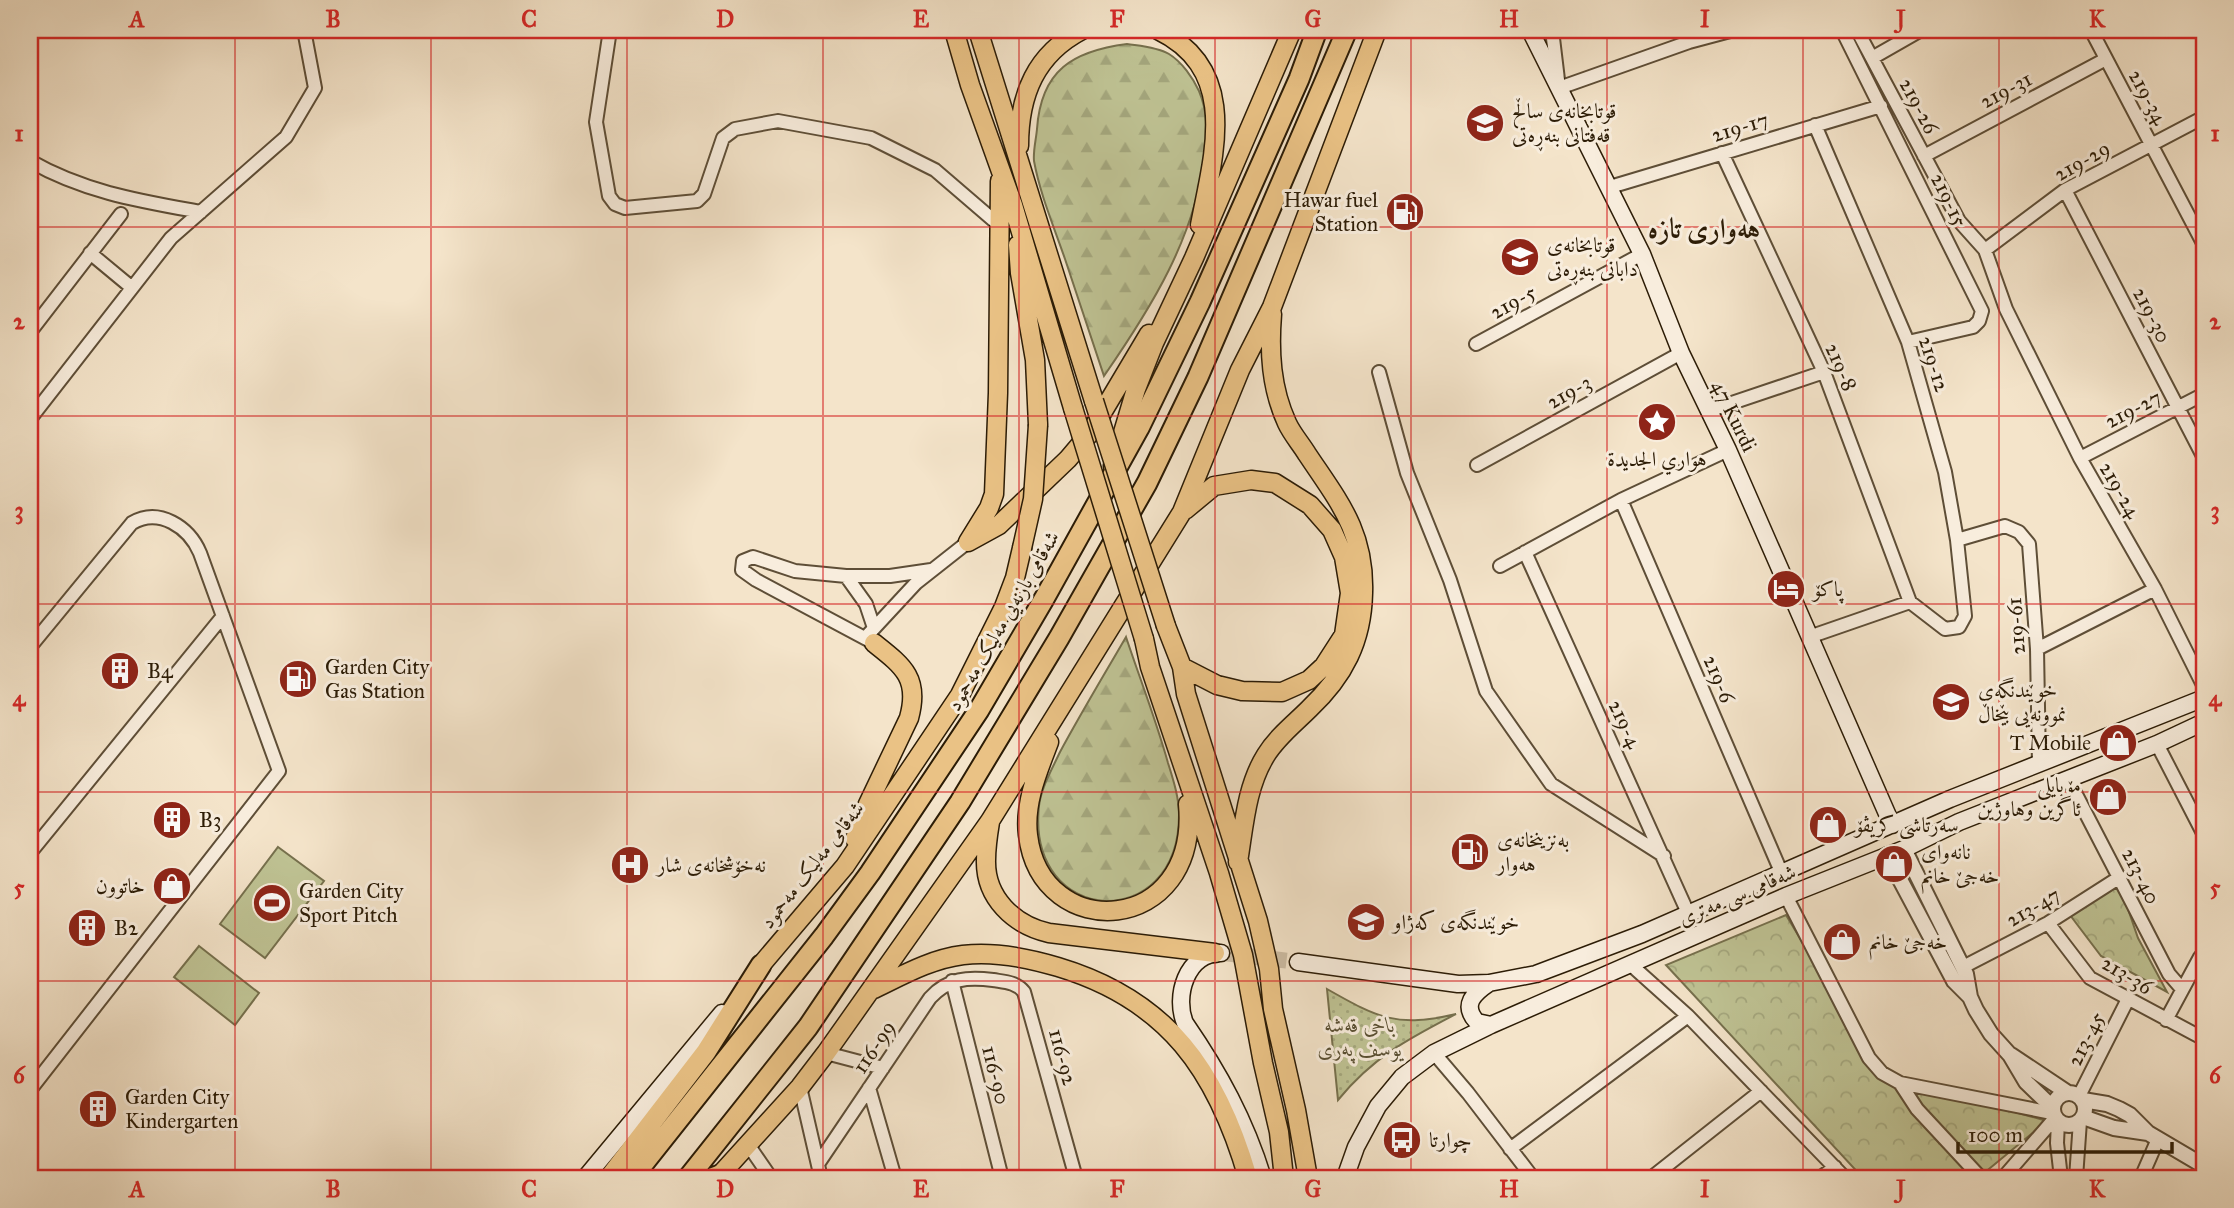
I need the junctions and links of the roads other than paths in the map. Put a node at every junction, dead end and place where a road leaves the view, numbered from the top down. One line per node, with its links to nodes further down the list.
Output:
1 (304, 30): 33 (street)
2 (610, 30): 36 (street)
3 (954, 30): 30 (main road)
4 (978, 30): 28 (main road)
5 (1082, 30): 28 (main road)
6 (1157, 30): 41 (main road)
7 (1292, 30): 41 (main road)
8 (1317, 30): 60 (highway, شەقامی بازنەیی مەلیک مەحمود)
9 (1347, 30): 143 (highway)
10 (1377, 30): 44 (main road)
11 (1530, 30): 21 (main road, 47 Kurdi)
12 (1552, 30): 21 (street)
13 (1734, 30): 18 (street)
14 (1842, 30): 22 (street, 219-15)
15 (1857, 30): 19 (street, 219-26)
16 (1921, 30): 19 (street)
17 (2091, 30): 20 (street, 219-34)
18 (1688, 36): 21 (street)
19 (1872, 58): 27 (street, 219-26)
20 (2106, 58): 25 (street, 219-34); 27 (street, 219-31)
21 (1559, 88): 31 (main road, 47 Kurdi)
22 (1881, 106): 24 (street, 219-17); 47 (street, 219-15)
23 (2204, 117): 25 (street, 219-29)
24 (1815, 125): 26 (street, 219-17); 47 (street, 219-12)
25 (2151, 145): 32 (street, 219-29); 37 (street, 219-34)
26 (1721, 153): 31 (street, 219-17); 51 (street, 219-8)
27 (1924, 156): 38 (street, 219-26)
28 (1019, 160): 76 (main road, bridge)
29 (30, 161): 33 (street)
30 (1000, 170): 35 (main road); 36 (main road)
31 (1610, 187): 40 (main road, 47 Kurdi)
32 (2065, 190): 38 (street, 219-29); 53 (street, 219-30)
33 (201, 212): 42 (street)
34 (121, 214): 39 (street)
35 (1019, 224): 84 (main road, bridge); 98 (main road, شەقامی مەلیک مەحمود, bridge)
36 (999, 225): 64 (main road)
37 (2204, 245)
38 (1985, 250): 45 (street, 219-26)
39 (90, 253): 42 (street); 46 (street)
40 (1642, 254): 48 (street, 219-5); 49 (main road, 47 Kurdi)
41 (1194, 258): 43 (main road)
42 (131, 287): 55 (street)
43 (1173, 299): 60 (main road); 64 (main road)
44 (1272, 307): 62 (main road); 97 (main road)
45 (2006, 309): 57 (street, 219-24)
46 (30, 332)
47 (1908, 342): 63 (street, 219-12)
48 (1476, 344)
49 (1681, 353): 54 (main road, 47 Kurdi); 59 (street, 219-3)
50 (1379, 372): 96 (street)
51 (1824, 372): 54 (street); 70 (street, 219-8)
52 (2204, 394): 53 (street, 219-27)
53 (2178, 407): 57 (street, 219-27); 58 (street, 219-30)
54 (1708, 411): 56 (main road, 47 Kurdi)
55 (30, 419)
56 (1728, 450): 61 (street); 73 (main road, 47 Kurdi)
57 (2080, 458): 69 (street, 219-24)
58 (2204, 458)
59 (1477, 465)
60 (1109, 482): 142 (highway, شەقامی بازنەیی مەلیک مەحمود)
61 (1621, 500): 65 (street); 99 (street, 219-6)
62 (1182, 512): 76 (main road); 80 (main road)
63 (1957, 540): 70 (street, 219-12); 75 (street, 219-61)
64 (968, 541): 67 (street)
65 (1525, 552): 66 (street); 96 (street, 219-4)
66 (1500, 566)
67 (931, 570): 68 (street); 72 (street)
68 (846, 576): 72 (street); 72 (street)
69 (2155, 589): 75 (street); 77 (street, 219-24)
70 (1910, 602): 73 (street)
71 (223, 616): 74 (street); 94 (street); 127 (street)
72 (871, 636): 98 (main road)
73 (1809, 637): 91 (main road, 47 Kurdi)
74 (30, 647)
75 (2037, 649): 83 (street, 219-61)
76 (1182, 667): 97 (main road)
77 (2201, 670): 78 (street, 219-24)
78 (2204, 687)
79 (2204, 698): 83 (main road, شەقامی سی مەتری)
80 (1063, 706): 84 (main road); 89 (main road)
81 (2204, 722): 82 (main road, شەقامی سی مەتری)
82 (2157, 744): 86 (main road, شەقامی سی مەتری); 92 (street)
83 (2039, 764): 85 (main road, شەقامی سی مەتری)
84 (1185, 769): 151 (main road)
85 (2009, 775): 87 (main road, شەقامی سی مەتری); 88 (main road)
86 (2068, 779): 88 (main road, شەقامی سی مەتری); 100 (street, 213-40)
87 (1950, 799): 90 (main road); 91 (main road, شەقامی سی مەتری)
88 (2020, 800): 90 (main road, شەقامی سی مەتری)
89 (990, 821): 104 (main road); 113 (main road)
90 (1959, 822): 93 (main road, شەقامی سی مەتری)
91 (1892, 825): 99 (main road, شەقامی سی مەتری)
92 (2204, 835)
93 (1904, 849): 95 (main road, شەقامی سی مەتری); 109 (street)
94 (30, 853)
95 (1887, 855): 101 (main road, شەقامی سی مەتری); 114 (street)
96 (1664, 856): 102 (street, 219-4)
97 (1238, 862): 152 (main road)
98 (845, 866): 108 (main road, شەقامی مەلیک مەحمود)
99 (1782, 874): 102 (main road, شەقامی سی مەتری)
100 (2120, 877): 103 (street, 213-47); 112 (street, 213-40)
101 (1786, 896): 107 (main road, شەقامی سی مەتری); 124 (street)
102 (1688, 913): 111 (main road, شەقامی سی مەتری)
103 (2048, 923): 109 (street, 213-47); 115 (street, 213-36)
104 (1219, 953): 150 (main road)
105 (2200, 957): 112 (street)
106 (1298, 962): 111 (main road, شەقامی سی مەتری)
107 (1630, 964): 116 (street); 118 (main road, شەقامی سی مەتری)
108 (761, 965): 140 (main road, شەقامی مەلیک مەحمود); 141 (highway)
109 (1963, 967): 114 (street)
110 (952, 981): 123 (street, 116-99); 147 (street, 116-90); 148 (street, 116-92)
111 (1489, 983): 118 (main road)
112 (2182, 989): 117 (street)
113 (871, 991): 120 (main road); 149 (main road)
114 (1970, 997): 122 (street)
115 (2128, 999): 117 (street, 213-36); 129 (street, 213-45)
116 (1688, 1016): 128 (street); 134 (street)
117 (2166, 1020): 119 (street, 213-36)
118 (1491, 1025): 121 (main road, شەقامی سی مەتری)
119 (2204, 1039)
120 (827, 1053): 123 (street); 125 (main road)
121 (1434, 1053): 134 (street); 153 (main road, شەقامی سی مەتری)
122 (2010, 1055): 129 (street); 130 (street)
123 (883, 1068): 126 (street, 116-99)
124 (1899, 1083): 130 (street); 158 (street)
125 (800, 1087): 133 (main road); 135 (street)
126 (869, 1088): 135 (street, 116-99); 146 (street)
127 (30, 1090)
128 (1760, 1091): 137 (street); 155 (street)
129 (2076, 1096): 130 (street); 131 (street); 132 (street)
130 (2054, 1115): 131 (street); 139 (street); 159 (street)
131 (2081, 1119): 132 (street); 160 (street)
132 (2153, 1136): 136 (street); 161 (street)
133 (749, 1146): 138 (main road); 144 (street)
134 (1510, 1149): 154 (street)
135 (818, 1164): 145 (street)
136 (2204, 1166)
137 (1835, 1167): 156 (street); 157 (street)
138 (717, 1177)
139 (2007, 1177)
140 (585, 1178)
141 (609, 1178)
142 (632, 1178)
143 (688, 1178)
144 (771, 1178)
145 (821, 1178)
146 (895, 1178)
147 (1002, 1178)
148 (1076, 1178)
149 (1248, 1178)
150 (1263, 1178)
151 (1284, 1178)
152 (1308, 1178)
153 (1346, 1178)
154 (1534, 1178)
155 (1651, 1178)
156 (1820, 1178)
157 (1845, 1178)
158 (1981, 1178)
159 (2061, 1178)
160 (2076, 1178)
161 (2141, 1178)

